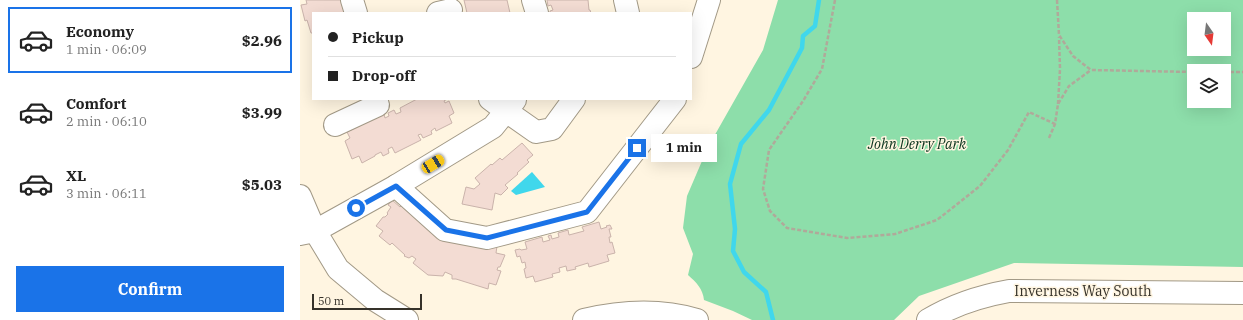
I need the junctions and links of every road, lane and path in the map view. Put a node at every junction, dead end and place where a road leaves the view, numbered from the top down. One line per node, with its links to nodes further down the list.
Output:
1 (352, 0): 7 (street)
2 (533, 0): 8 (street)
3 (625, 0): 9 (street)
4 (709, 0): 11 (street)
5 (835, 0): 21 (path)
6 (1057, 0): 10 (path)
7 (356, 12)
8 (537, 12)
9 (628, 12)
10 (1059, 35): 12 (path); 20 (path)
11 (692, 54)
12 (1090, 70): 13 (path); 20 (path)
13 (1187, 72)
14 (1231, 72): 15 (path)
15 (1243, 72)
16 (573, 100): 19 (street)
17 (674, 100): 24 (street)
18 (383, 101): 22 (street)
19 (504, 103): 24 (street)
20 (1058, 104): 21 (path)
21 (1054, 124): 23 (path)
22 (335, 126)
23 (1049, 138)
24 (396, 186): 26 (street)
25 (300, 196): 26 (street)
26 (307, 232): 28 (street)
27 (1243, 293): 31 (street, Inverness Way South)
28 (408, 320)
29 (584, 320): 30 (street)
30 (697, 320)
31 (928, 320)

